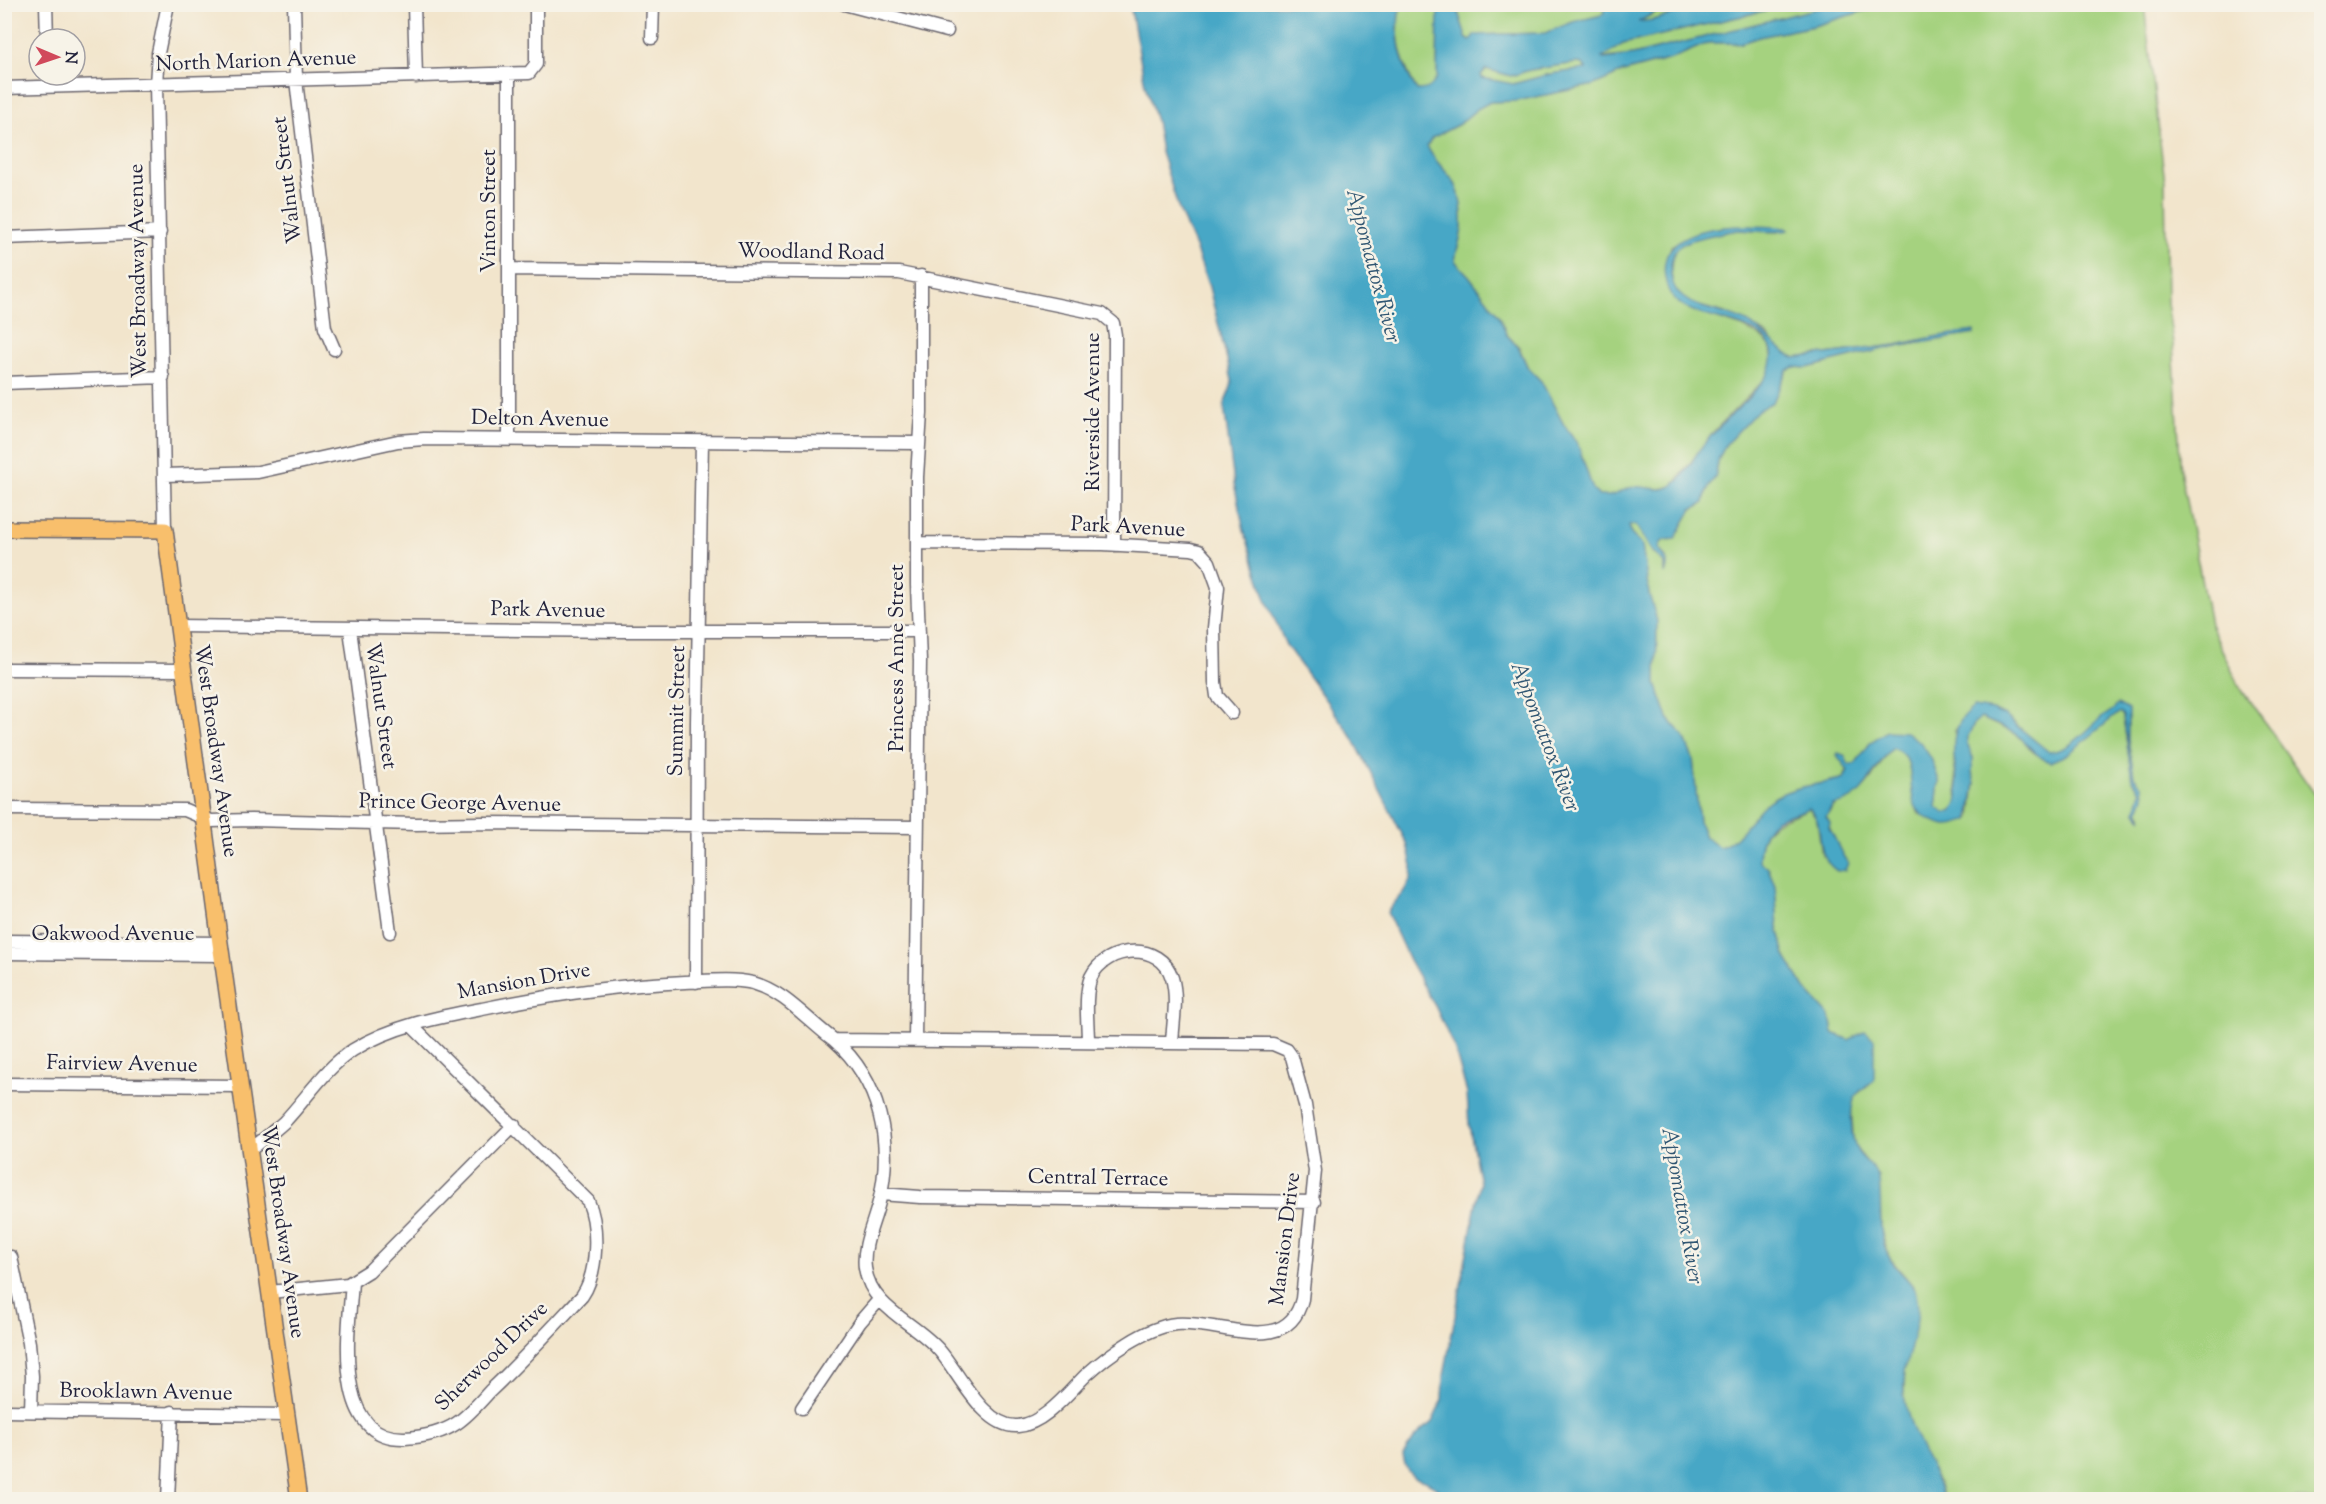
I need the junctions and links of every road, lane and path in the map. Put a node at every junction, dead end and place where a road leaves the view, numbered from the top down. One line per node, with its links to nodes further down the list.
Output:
1 (46, 4): 8 (street)
2 (168, 4): 16 (street, West Broadway Avenue)
3 (294, 4): 13 (street, Walnut Street)
4 (414, 4): 12 (street)
5 (536, 4): 11 (street)
6 (653, 4): 10 (street)
7 (844, 4): 9 (street)
8 (46, 27)
9 (948, 31)
10 (652, 38)
11 (510, 74): 12 (street, North Marion Avenue); 20 (street, Vinton Street)
12 (416, 77): 13 (street, North Marion Avenue)
13 (296, 80): 16 (street, North Marion Avenue); 23 (street, Walnut Street)
14 (87, 82): 16 (street, North Marion Avenue)
15 (27, 84): 17 (street, North Marion Avenue)
16 (156, 84): 18 (street, West Broadway Avenue)
17 (4, 88)
18 (160, 232): 19 (street); 24 (street, West Broadway Avenue)
19 (4, 238)
20 (509, 270): 21 (street, Woodland Road); 26 (street, Vinton Street)
21 (921, 276): 22 (street, Woodland Road); 28 (street, Princess Anne Street)
22 (1108, 317): 33 (street, Riverside Avenue)
23 (334, 349)
24 (163, 378): 25 (street); 29 (street, West Broadway Avenue)
25 (4, 383)
26 (509, 439): 27 (street, Delton Avenue); 29 (street, Delton Avenue)
27 (702, 441): 28 (street, Delton Avenue); 36 (street, Summit Street)
28 (919, 443): 32 (street, Princess Anne Street)
29 (165, 475): 31 (street, West Broadway Avenue)
30 (4, 529): 31 (main road)
31 (165, 530): 34 (main road, West Broadway Avenue)
32 (917, 543): 33 (street, Park Avenue); 37 (street, Princess Anne Street)
33 (1114, 544): 40 (street, Park Avenue)
34 (177, 626): 35 (street, Park Avenue); 39 (main road, West Broadway Avenue)
35 (350, 629): 36 (street, Park Avenue); 43 (street, Walnut Street)
36 (699, 631): 37 (street, Park Avenue); 44 (street, Summit Street)
37 (919, 631): 45 (street, Princess Anne Street)
38 (4, 669): 39 (street)
39 (183, 670): 42 (main road, West Broadway Avenue)
40 (1232, 713)
41 (4, 809): 42 (street, Prince George Avenue)
42 (203, 818): 43 (street, Prince George Avenue); 48 (main road, West Broadway Avenue)
43 (375, 823): 44 (street, Prince George Avenue); 46 (street, Walnut Street)
44 (697, 825): 45 (street, Prince George Avenue); 50 (street, Summit Street)
45 (917, 827): 53 (street, Princess Anne Street)
46 (390, 932)
47 (4, 941): 48 (street, Oakwood Avenue)
48 (221, 949): 49 (street, Oakwood Avenue); 57 (main road, West Broadway Avenue)
49 (4, 953)
50 (696, 982): 51 (street, Mansion Drive); 52 (street, Mansion Drive)
51 (411, 1025): 58 (street, Sherwood Drive); 59 (street, Mansion Drive)
52 (834, 1040): 53 (street, Mansion Drive); 60 (street, Mansion Drive)
53 (915, 1040): 54 (street, Mansion Drive)
54 (1088, 1042): 55 (street, Mansion Drive); 55 (street)
55 (1172, 1043): 61 (street, Mansion Drive)
56 (4, 1084): 57 (street, Fairview Avenue)
57 (240, 1086): 59 (main road, West Broadway Avenue)
58 (514, 1125): 63 (street); 63 (street, Sherwood Drive)
59 (249, 1151): 64 (main road, West Broadway Avenue)
60 (881, 1194): 61 (street, Central Terrace); 65 (street, Mansion Drive)
61 (1314, 1202): 65 (street, Mansion Drive)
62 (10, 1257): 68 (street)
63 (352, 1282): 64 (street)
64 (270, 1293): 70 (main road, West Broadway Avenue)
65 (879, 1300): 66 (street)
66 (802, 1408)
67 (4, 1411): 68 (street, Brooklawn Avenue)
68 (31, 1411): 69 (street, Brooklawn Avenue)
69 (172, 1412): 70 (street, Brooklawn Avenue); 71 (street)
70 (287, 1415): 72 (main road, West Broadway Avenue)
71 (168, 1500)
72 (299, 1500)

